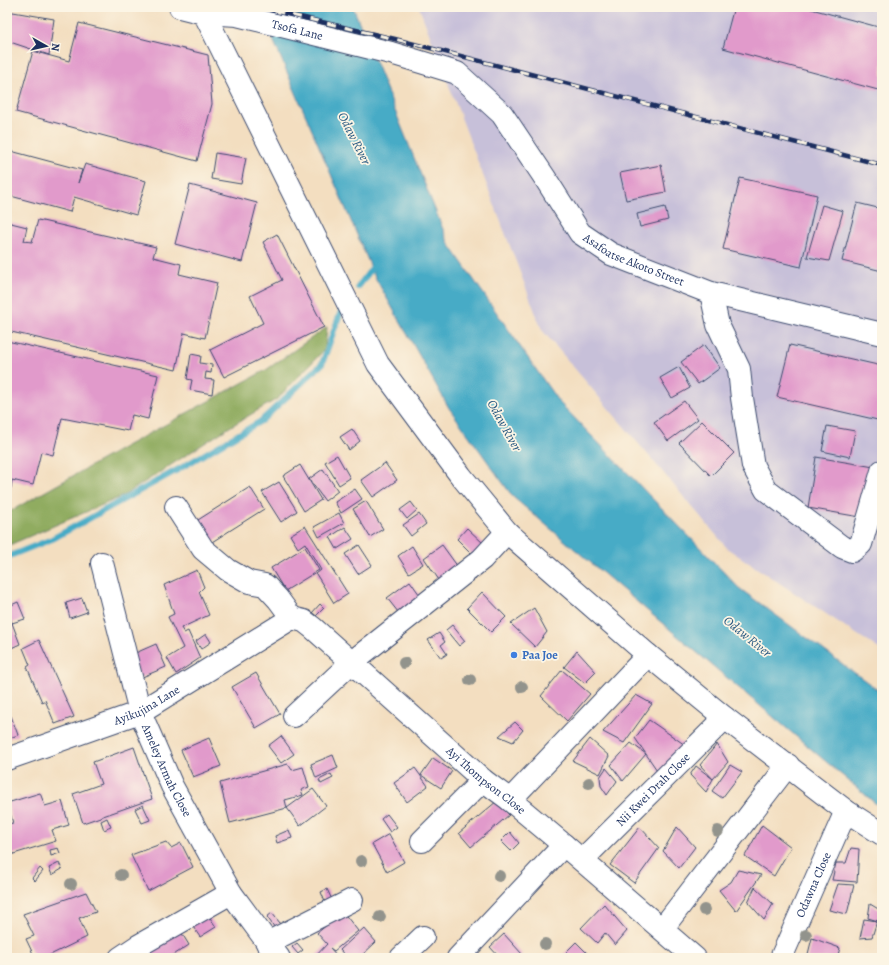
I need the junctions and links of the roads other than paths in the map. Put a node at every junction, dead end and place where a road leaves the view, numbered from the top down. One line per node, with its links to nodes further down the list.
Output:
1 (180, 7): 2 (street, Tsofa Lane)
2 (204, 13): 3 (street, Tsofa Lane); 8 (street)
3 (391, 53): 4 (street, Asafoatse Akoto Street)
4 (711, 293): 5 (street, Asafoatse Akoto Street); 6 (street)
5 (882, 334)
6 (882, 471)
7 (176, 507): 10 (street)
8 (507, 532): 11 (street); 12 (street)
9 (102, 563): 13 (street, Ameley Armah Close)
10 (283, 623): 12 (street, Ayi Thompson Close); 13 (street, Ayikujina Lane)
11 (648, 655): 15 (street); 19 (street)
12 (352, 662): 14 (street); 18 (street, Ayi Thompson Close)
13 (140, 712): 16 (street, Ayikujina Lane); 25 (street, Ameley Armah Close)
14 (294, 716)
15 (725, 718): 17 (street); 24 (street, Nii Kwei Drah Close)
16 (7, 759)
17 (788, 765): 20 (street); 27 (street)
18 (483, 780): 19 (street, Ayi Thompson Close); 22 (street)
19 (510, 800): 23 (street, Ayi Thompson Close)
20 (846, 811): 21 (street); 34 (street, Odawna Close)
21 (882, 834)
22 (422, 841)
23 (564, 845): 24 (street, Ayi Thompson Close); 32 (street)
24 (582, 860): 27 (street, Ayi Thompson Close)
25 (231, 893): 29 (street, Ameley Armah Close); 30 (street)
26 (352, 900): 29 (street)
27 (662, 929): 33 (street, Ayi Thompson Close)
28 (423, 938): 31 (street)
29 (273, 951)
30 (120, 958)
31 (402, 958)
32 (458, 958)
33 (695, 958)
34 (781, 958)

